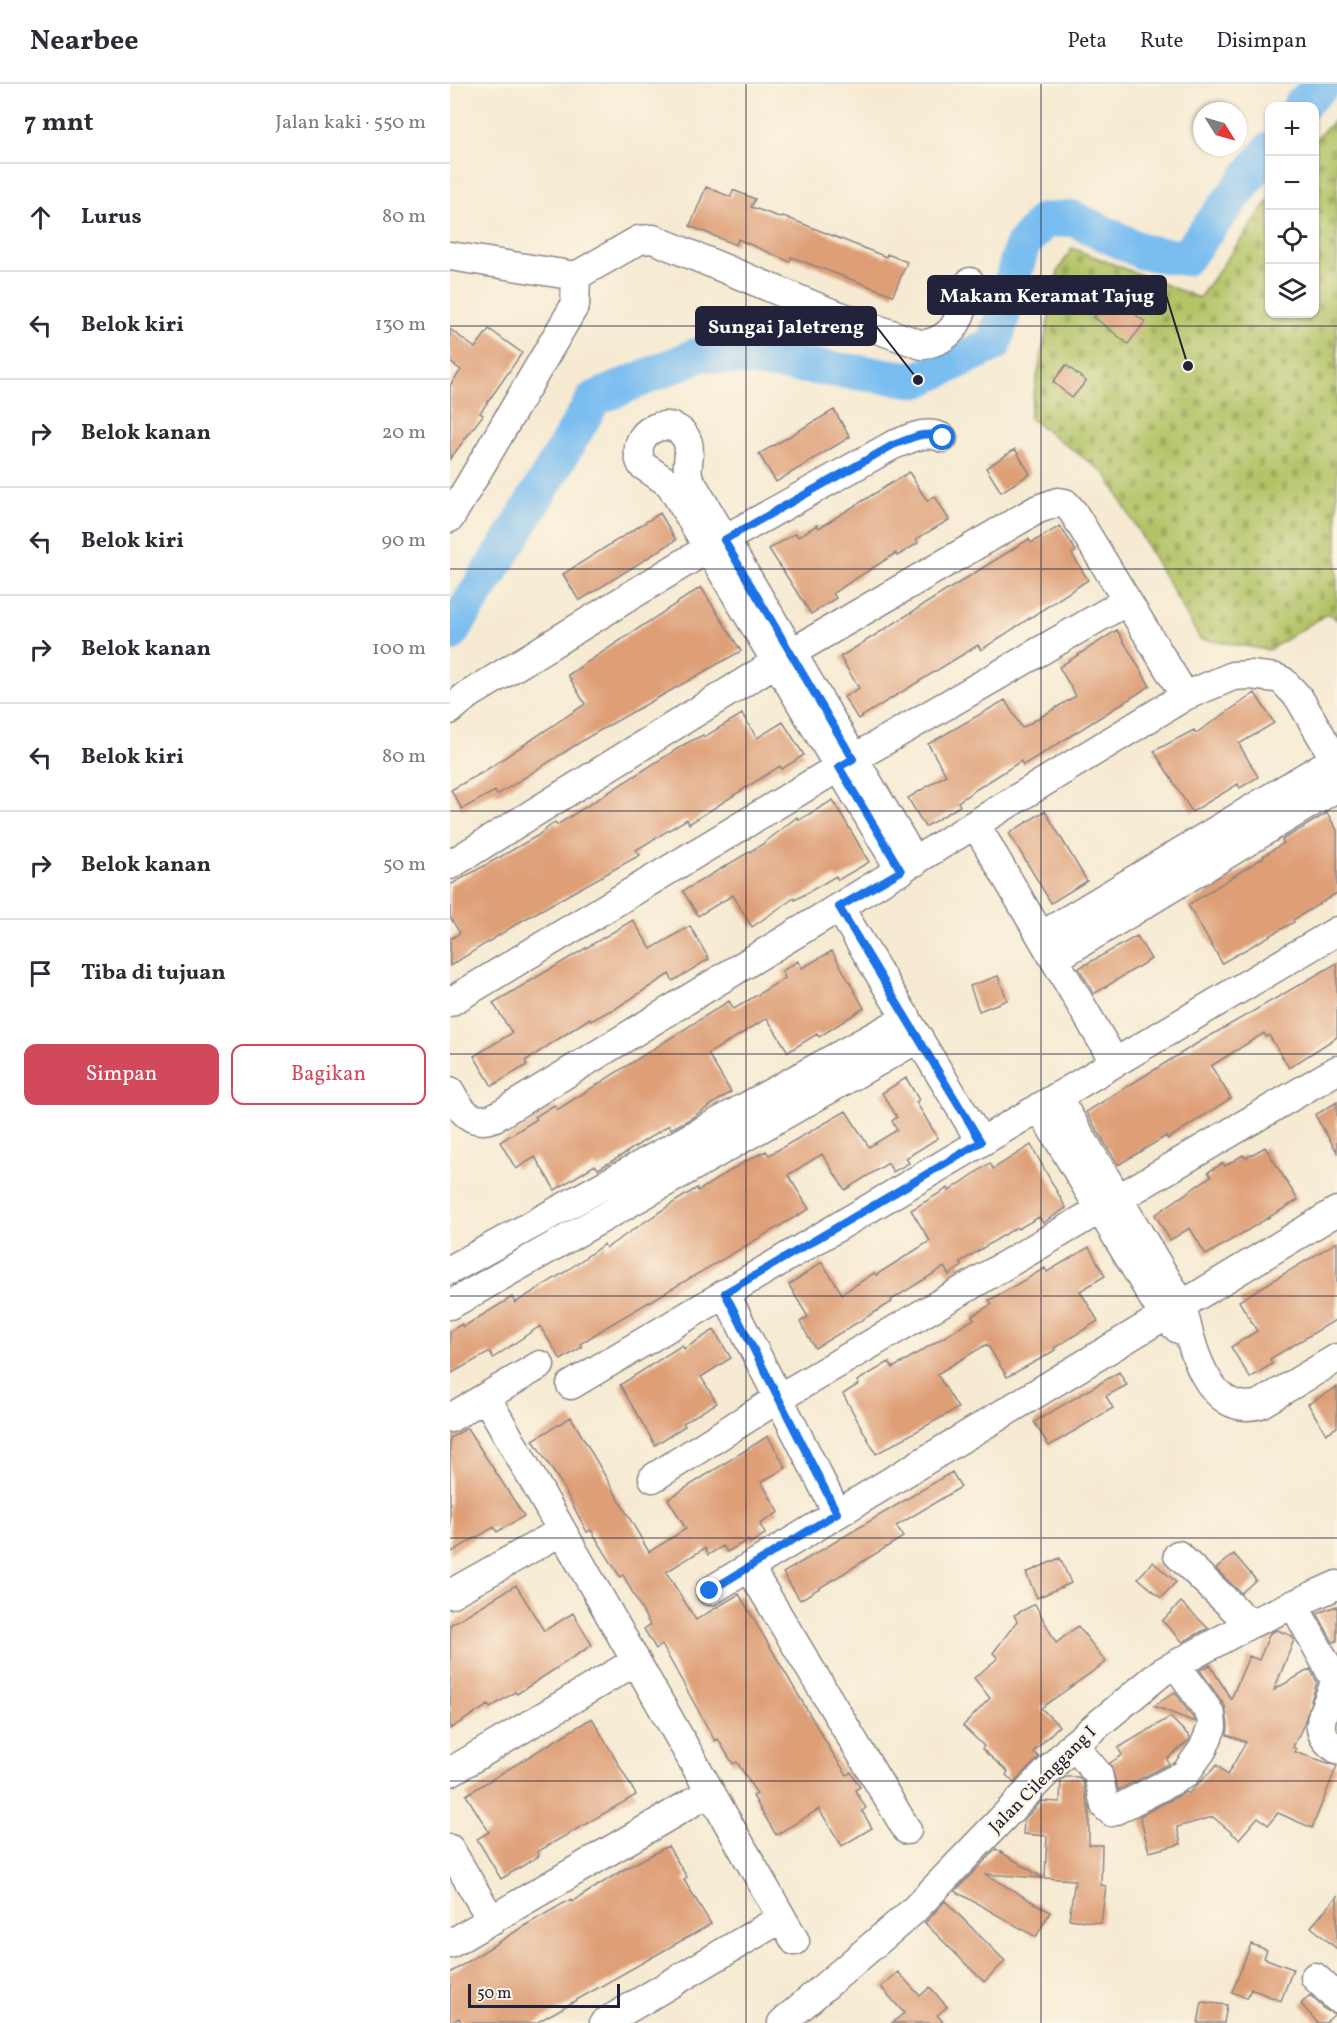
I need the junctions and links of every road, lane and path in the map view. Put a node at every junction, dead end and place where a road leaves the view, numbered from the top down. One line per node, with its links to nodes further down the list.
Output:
1 (450, 256): 2 (street)
2 (576, 276): 3 (street); 5 (street)
3 (970, 282)
4 (943, 438): 6 (street)
5 (450, 518)
6 (716, 544): 8 (street); 10 (street)
7 (1127, 601): 8 (street); 9 (street); 11 (street)
8 (784, 657): 11 (street); 14 (street)
9 (1185, 696): 12 (street); 13 (street)
10 (450, 710)
11 (846, 763): 15 (street); 19 (street)
12 (1336, 769): 18 (street)
13 (976, 825): 15 (street); 18 (street)
14 (450, 865)
15 (908, 866): 16 (street)
16 (839, 907): 20 (street); 23 (street)
17 (1337, 931): 21 (street)
18 (1047, 948): 21 (street)
19 (450, 1002)
20 (913, 1028): 25 (street); 28 (street); 30 (street)
21 (1115, 1063): 24 (street)
22 (1337, 1070): 26 (street)
23 (450, 1091)
24 (1048, 1102): 25 (street); 26 (street)
25 (981, 1142): 29 (street)
26 (1109, 1204): 31 (street); 36 (street)
27 (1337, 1211): 31 (street)
28 (450, 1270)
29 (725, 1293): 34 (street); 36 (street)
30 (450, 1305)
31 (1173, 1310): 32 (street); 39 (street)
32 (1337, 1358)
33 (540, 1365): 35 (street)
34 (571, 1384)
35 (486, 1397): 37 (street); 40 (street)
36 (779, 1398): 38 (street); 39 (street)
37 (450, 1418)
38 (653, 1478)
39 (837, 1513): 42 (street)
40 (562, 1531): 45 (street); 48 (street)
41 (1178, 1555): 47 (street)
42 (749, 1567): 44 (street); 54 (street)
43 (1337, 1585): 46 (street, Jalan Cilenggang I)
44 (710, 1591)
45 (450, 1594)
46 (1294, 1605): 47 (street, Jalan Cilenggang I); 51 (street)
47 (1250, 1624): 49 (street, Jalan Cilenggang I)
48 (636, 1661): 52 (street); 53 (street)
49 (1176, 1664): 50 (street, Jalan Cilenggang I); 50 (street)
50 (1073, 1745): 61 (street, Jalan Cilenggang I)
51 (1337, 1749)
52 (450, 1772)
53 (710, 1792): 56 (street); 60 (street)
54 (907, 1830)
55 (450, 1849): 56 (street)
56 (492, 1921): 57 (street)
57 (450, 1944)
58 (1315, 1977): 59 (street)
59 (1337, 1998)
60 (604, 2023)
61 (782, 2023)

